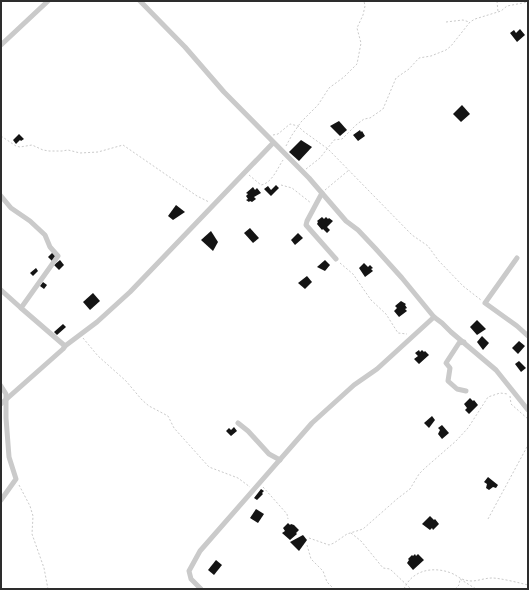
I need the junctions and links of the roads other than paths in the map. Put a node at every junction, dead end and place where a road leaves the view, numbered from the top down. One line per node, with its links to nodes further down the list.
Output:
1 (48, 1): 3 (street)
2 (140, 1): 4 (street)
3 (1, 45)
4 (273, 143): 5 (street); 14 (street)
5 (322, 193): 8 (street); 11 (street)
6 (1, 196): 10 (street)
7 (517, 258): 12 (street)
8 (336, 259)
9 (1, 290): 10 (street)
10 (21, 308): 14 (street)
11 (434, 317): 13 (street); 21 (street)
12 (528, 336)
13 (464, 342): 16 (street); 19 (street)
14 (65, 346): 17 (street)
15 (1, 386): 17 (street)
16 (466, 391)
17 (6, 400): 18 (street); 22 (street)
18 (1, 404)
19 (528, 410)
20 (238, 423): 21 (street)
21 (280, 460): 23 (street)
22 (1, 500)
23 (201, 589)

